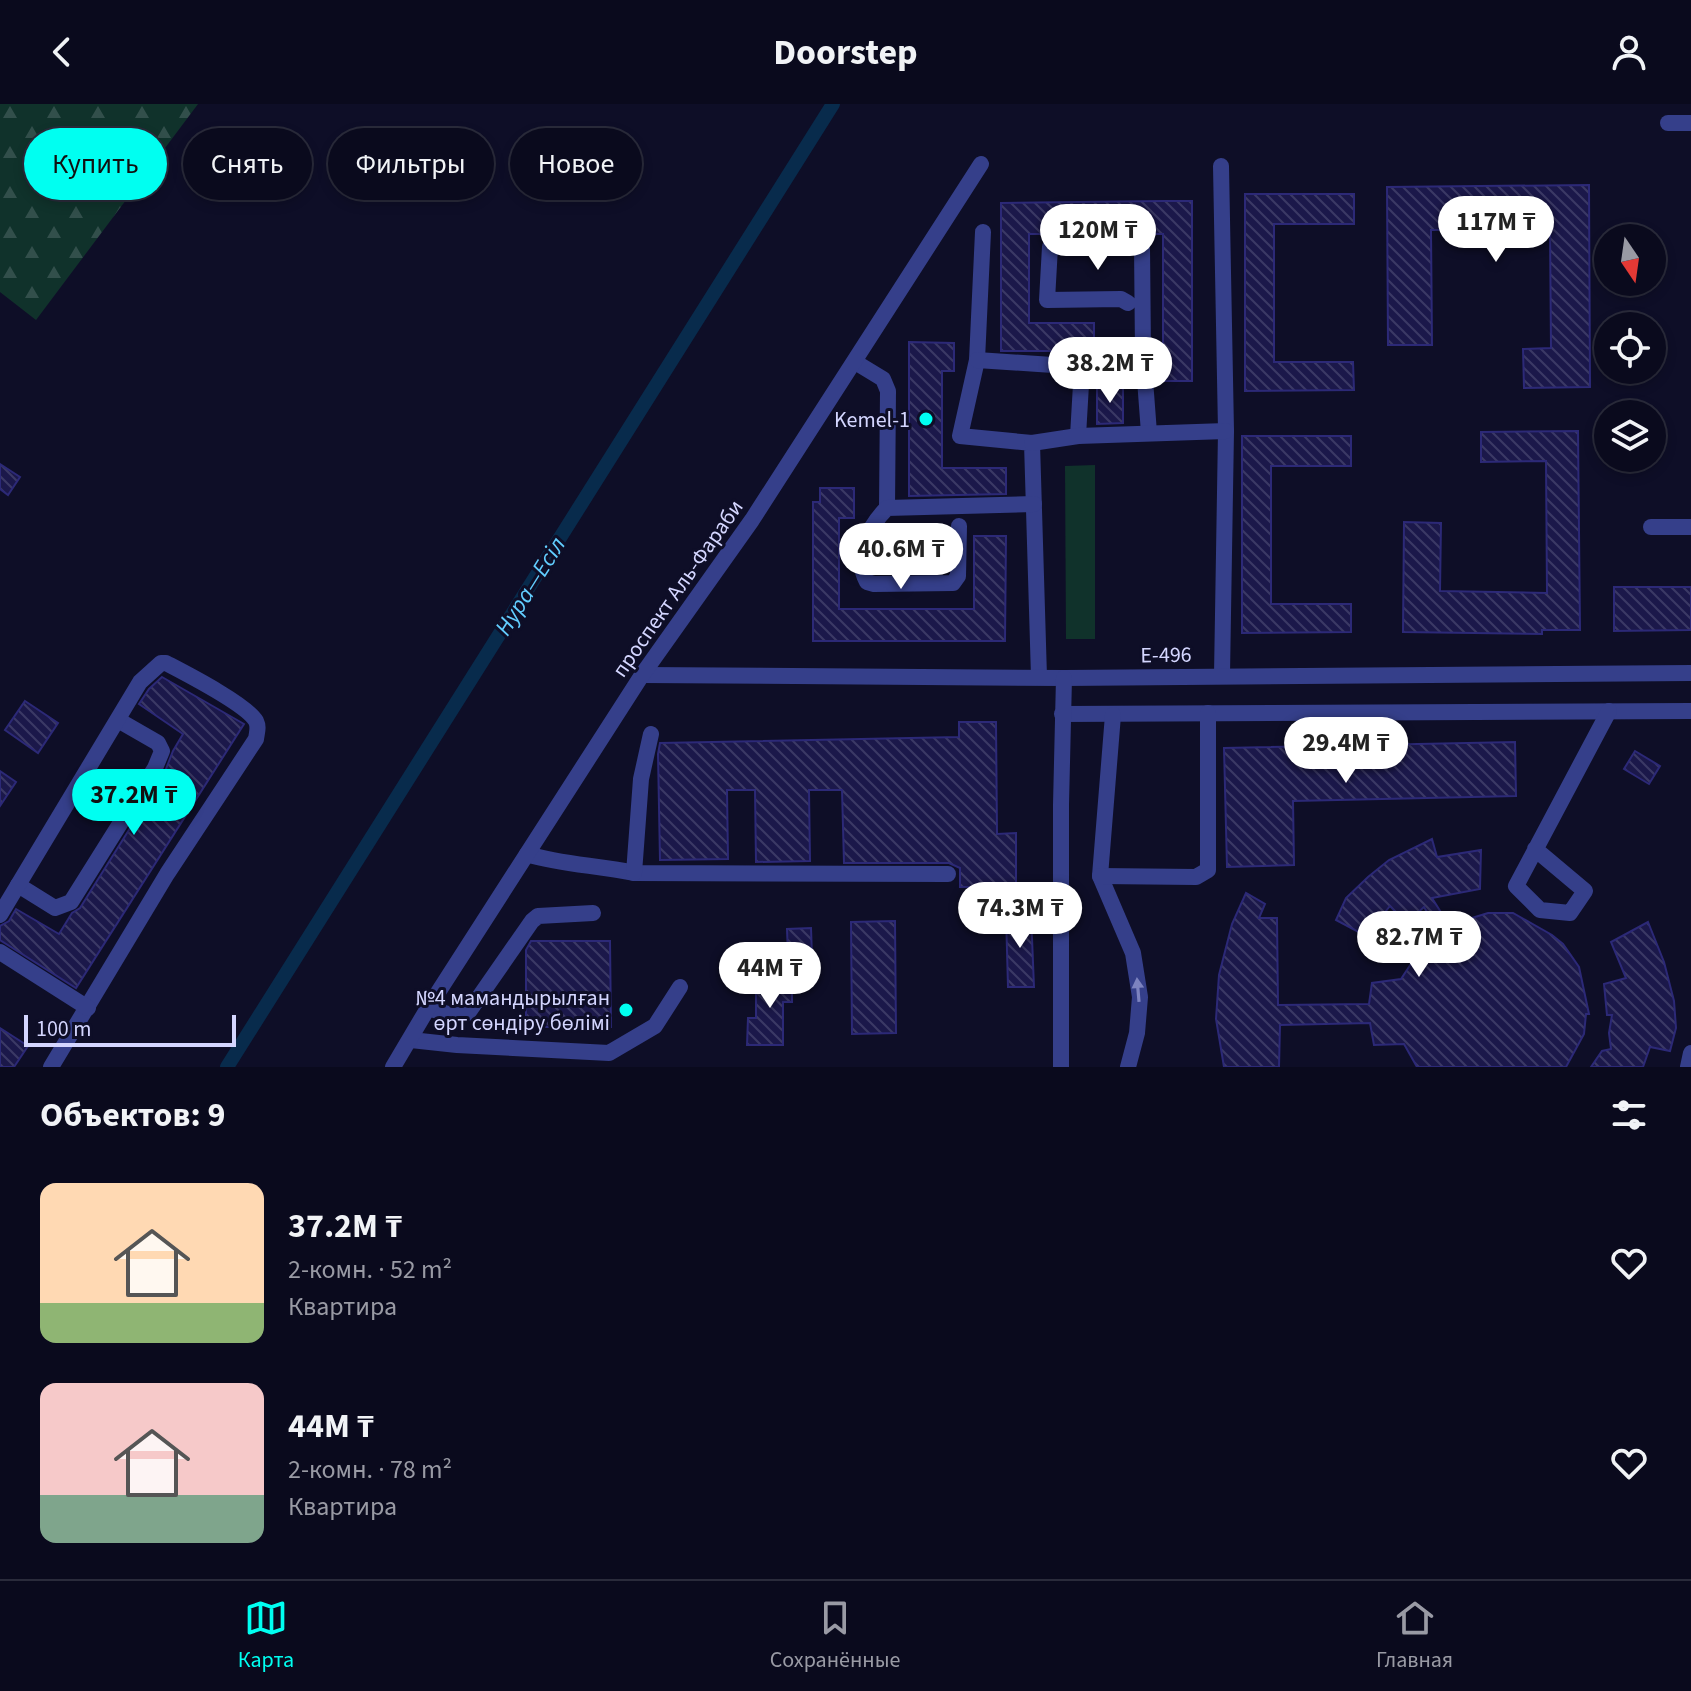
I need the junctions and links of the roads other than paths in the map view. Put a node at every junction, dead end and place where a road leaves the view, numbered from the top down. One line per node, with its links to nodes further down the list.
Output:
1 (1668, 123): 2 (street)
2 (1691, 123)
3 (981, 164): 8 (street, проспект Аль-Фараби)
4 (1221, 166): 9 (street)
5 (983, 232): 7 (street)
6 (1128, 303): 10 (street)
7 (977, 360): 11 (street); 12 (street)
8 (855, 362): 14 (street); 19 (street, проспект Аль-Фараби)
9 (1226, 431): 10 (street); 20 (street)
10 (1149, 433): 11 (street)
11 (1078, 436): 12 (street)
12 (1032, 443): 13 (street)
13 (1034, 504): 14 (street); 21 (street)
14 (887, 508): 15 (street)
15 (959, 526)
16 (1651, 527): 17 (street)
17 (1691, 527)
18 (1691, 673): 20 (street, E-496)
19 (642, 675): 21 (street, E-496); 31 (street, проспект Аль-Фараби)
20 (1222, 675): 22 (street, E-496)
21 (1039, 677): 22 (street, E-496)
22 (1064, 678): 26 (street)
23 (1609, 711): 24 (street); 25 (street); 30 (street)
24 (1691, 711)
25 (1208, 713): 27 (street); 34 (street)
26 (1062, 714): 27 (street); 46 (street)
27 (1113, 715): 34 (street)
28 (118, 720): 35 (street); 35 (street); 40 (street)
29 (651, 734): 32 (street)
30 (1535, 849)
31 (527, 854): 32 (street); 41 (street, проспект Аль-Фараби)
32 (634, 873): 33 (street)
33 (948, 874)
34 (1100, 876): 47 (street, one-way to 34)
35 (18, 885): 37 (street)
36 (593, 913): 41 (street)
37 (0, 915)
38 (0, 952): 40 (street)
39 (680, 987): 42 (street)
40 (88, 1008): 44 (street)
41 (428, 1008): 42 (street, проспект Аль-Фараби)
42 (411, 1040): 45 (street, проспект Аль-Фараби)
43 (1691, 1053): 48 (street)
44 (51, 1067)
45 (393, 1067)
46 (1061, 1067)
47 (1128, 1067)
48 (1688, 1067)

